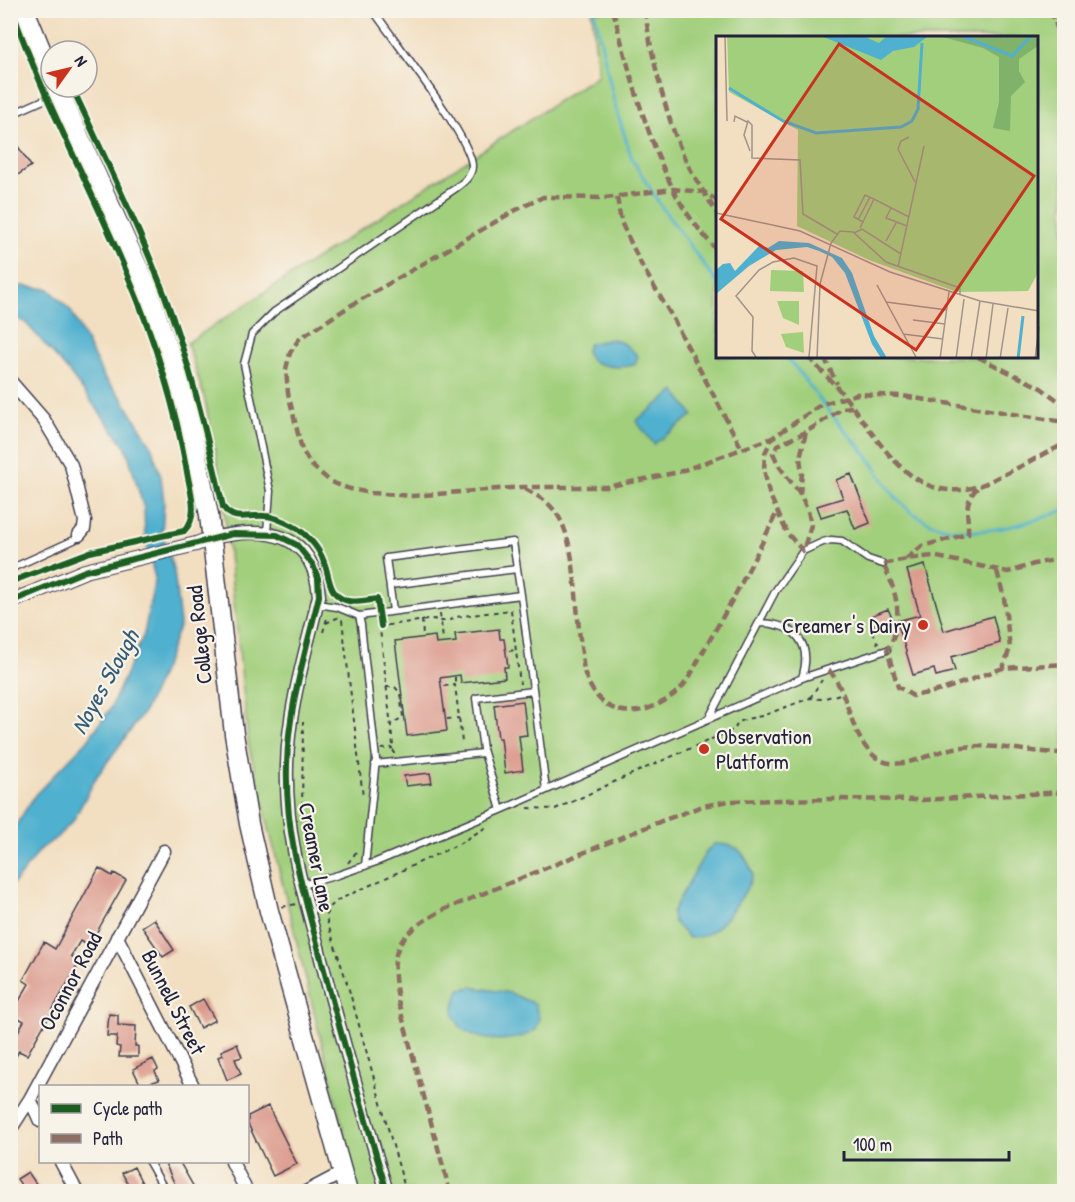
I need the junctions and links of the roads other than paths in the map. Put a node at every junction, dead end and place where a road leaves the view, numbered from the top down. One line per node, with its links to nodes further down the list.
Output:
1 (25, 10): 3 (main road)
2 (373, 10): 8 (lane)
3 (39, 44)
4 (41, 99): 6 (lane)
5 (63, 99): 10 (main road, College Road)
6 (10, 115)
7 (10, 381): 9 (street)
8 (267, 534): 10 (street, Creamer Lane); 17 (street, Creamer Lane)
9 (80, 535): 13 (lane)
10 (212, 538): 16 (street); 40 (main road, College Road)
11 (883, 564): 20 (lane)
12 (517, 568): 14 (lane); 14 (lane); 15 (lane)
13 (10, 569)
14 (390, 585): 18 (lane)
15 (520, 595): 18 (lane); 23 (lane)
16 (10, 602)
17 (323, 605): 19 (lane); 31 (street, Creamer Lane)
18 (393, 611): 19 (lane)
19 (359, 616): 26 (lane)
20 (760, 623): 22 (lane); 24 (lane)
21 (884, 651): 22 (lane, Creamer Lane)
22 (802, 678): 24 (lane, Creamer Lane)
23 (533, 691): 25 (lane); 27 (lane)
24 (709, 719): 27 (lane, Creamer Lane)
25 (483, 753): 26 (lane); 28 (lane)
26 (375, 764): 30 (lane)
27 (546, 790): 28 (lane, Creamer Lane)
28 (501, 810): 30 (lane, Creamer Lane)
29 (164, 850): 32 (street, Oconnor Road)
30 (365, 866): 31 (lane, Creamer Lane)
31 (302, 885): 46 (street, Creamer Lane)
32 (117, 937): 33 (street, Bunnell Street); 34 (street, Oconnor Road)
33 (193, 1085)
34 (30, 1099): 35 (street); 36 (street, Oconnor Road)
35 (39, 1119)
36 (10, 1130)
37 (62, 1163): 41 (street)
38 (150, 1163): 42 (lane)
39 (233, 1163): 43 (street)
40 (342, 1173): 44 (street); 45 (main road, College Road)
41 (77, 1191)
42 (166, 1191)
43 (247, 1191)
44 (306, 1191)
45 (348, 1191)
46 (387, 1191)

